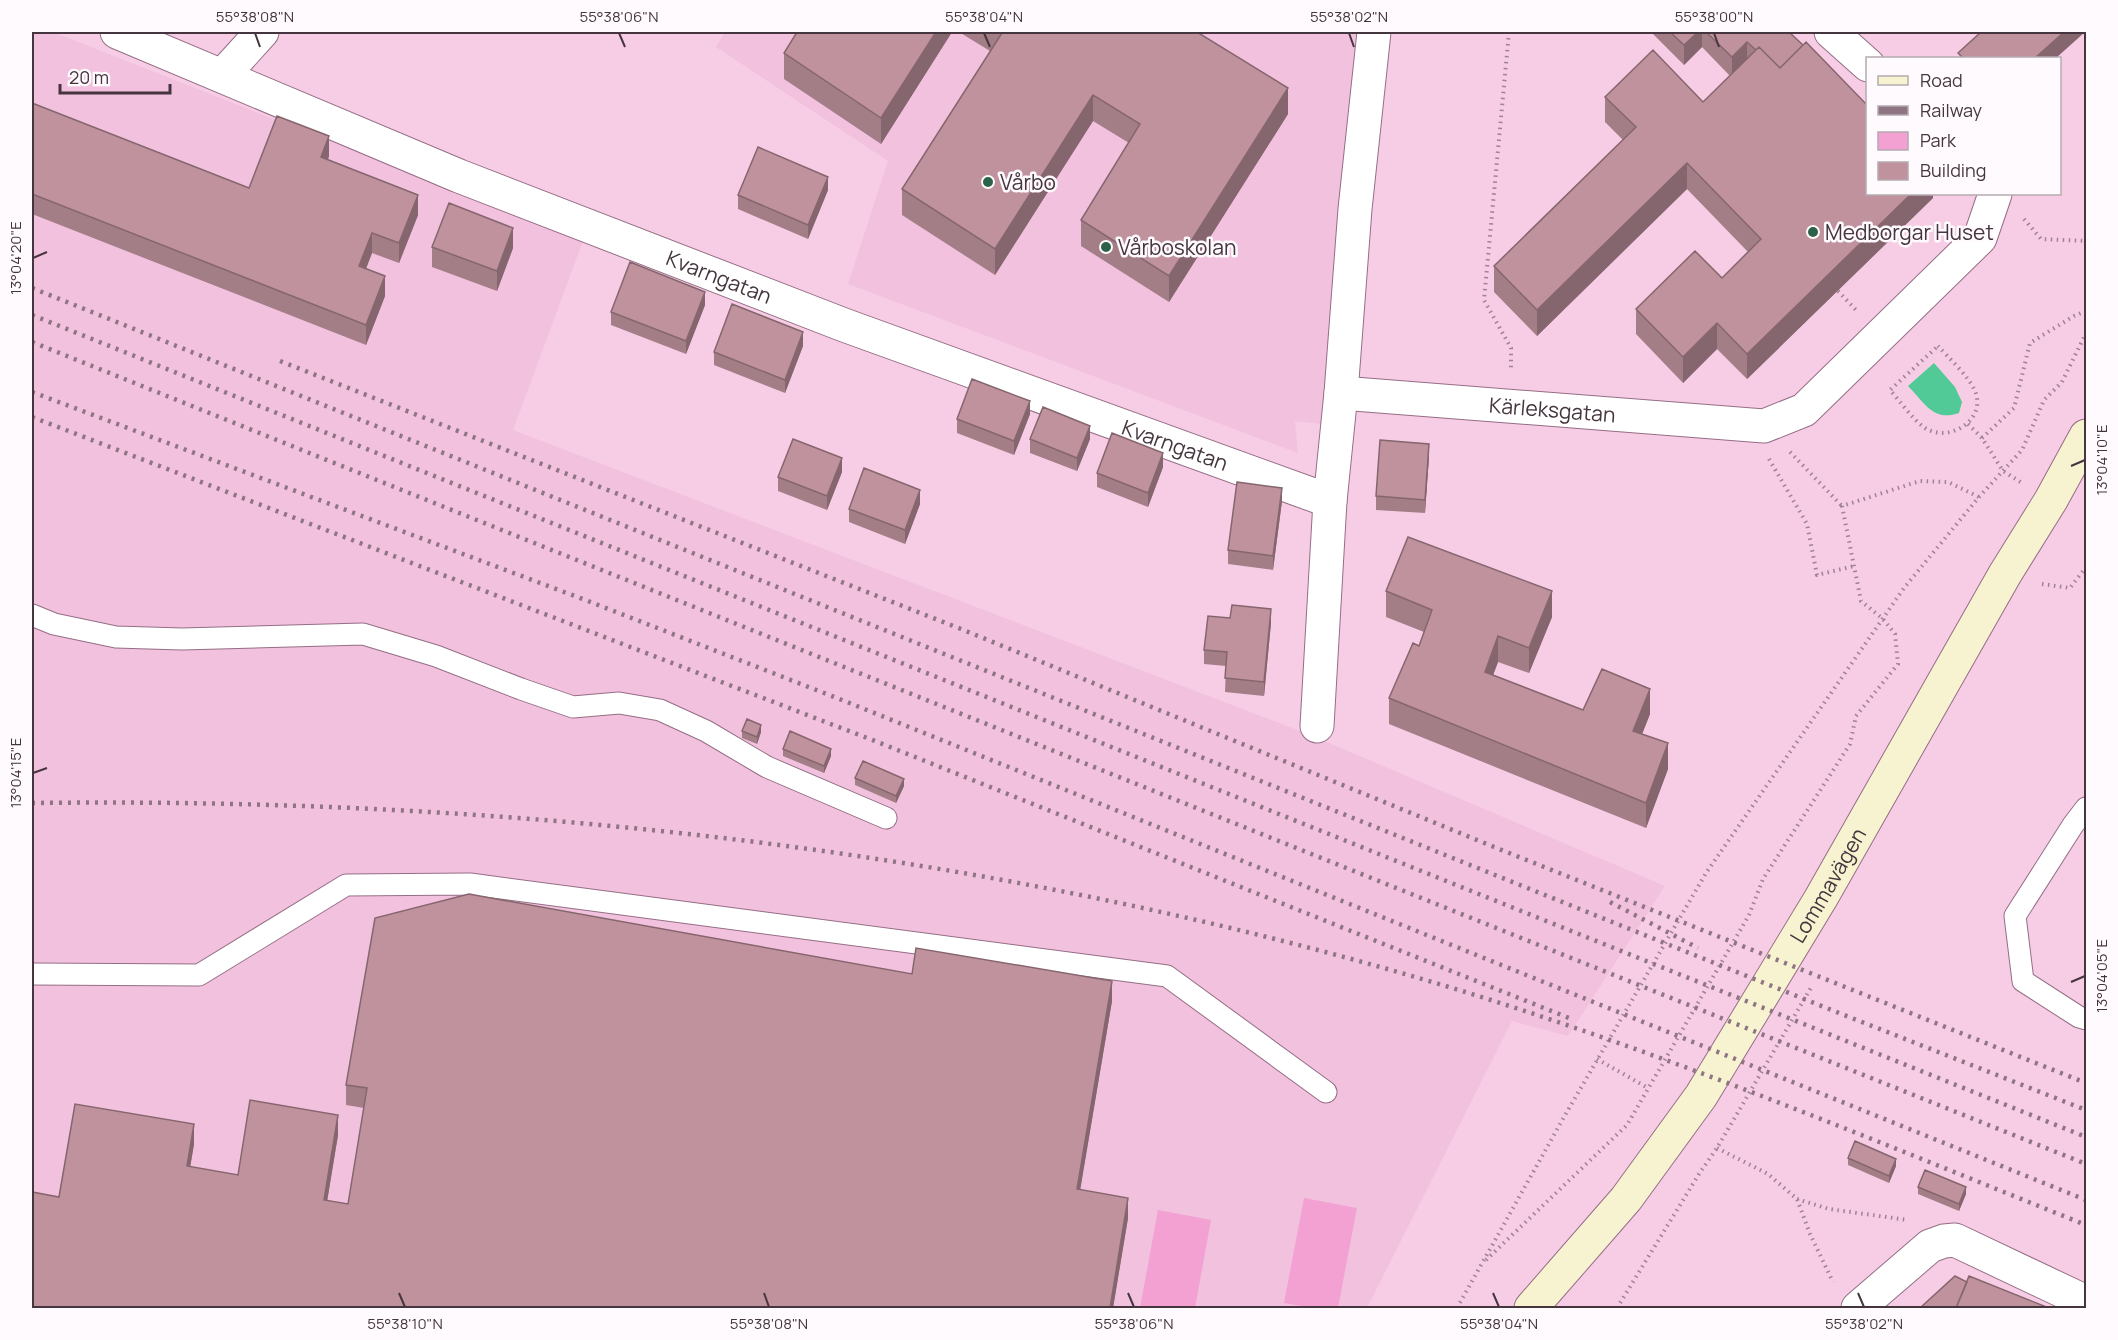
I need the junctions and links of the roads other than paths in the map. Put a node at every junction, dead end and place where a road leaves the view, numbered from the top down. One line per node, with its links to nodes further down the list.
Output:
1 (117, 32): 6 (street, Kvarngatan)
2 (262, 32): 6 (street)
3 (1374, 32): 8 (street)
4 (1831, 32): 5 (street)
5 (1866, 63)
6 (223, 75): 10 (street, Kvarngatan)
7 (1995, 195): 8 (street, Kärleksgatan)
8 (1341, 393): 10 (street)
9 (2086, 436): 20 (street, Lommavägen)
10 (1330, 501): 12 (street)
11 (32, 615): 14 (lane)
12 (1317, 726)
13 (2086, 808): 15 (lane)
14 (886, 818)
15 (2080, 825): 17 (lane)
16 (32, 974): 18 (lane)
17 (2086, 1018)
18 (1326, 1092)
19 (2086, 1302): 21 (street)
20 (1531, 1308)
21 (1858, 1308)

